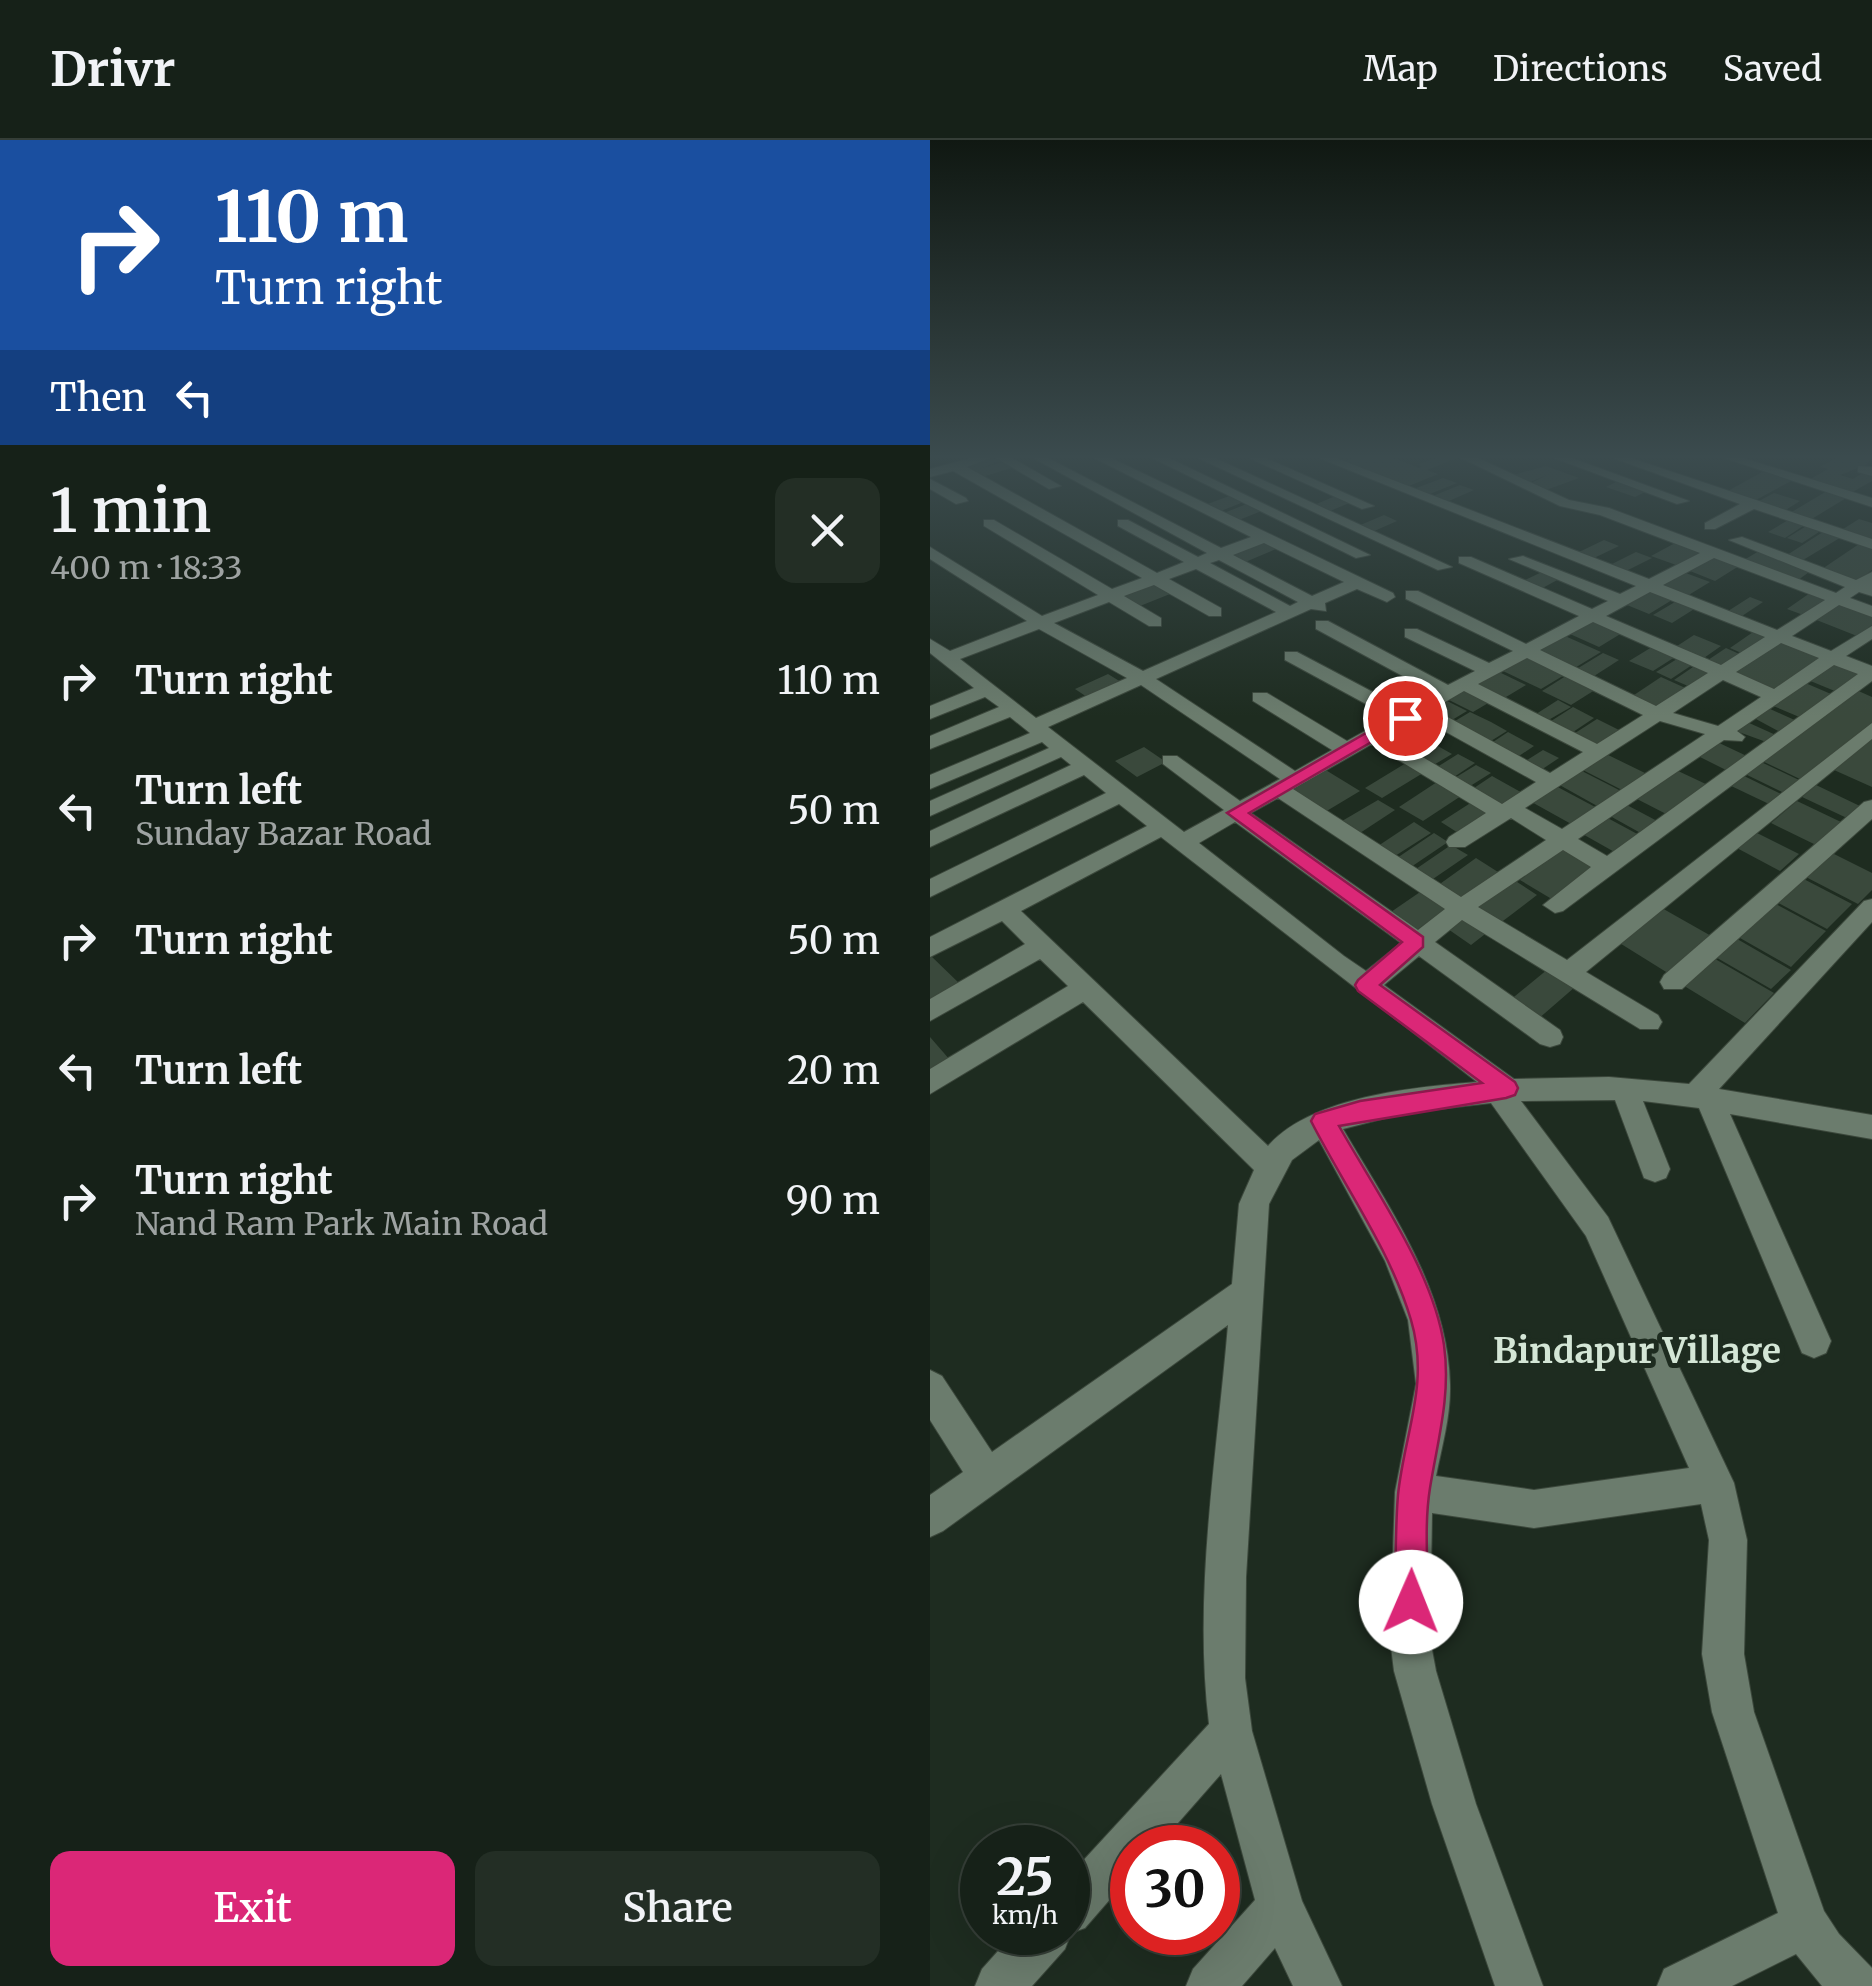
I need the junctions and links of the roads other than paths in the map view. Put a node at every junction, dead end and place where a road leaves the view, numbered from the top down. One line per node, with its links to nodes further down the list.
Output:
1 (1024, 544): 25 (street)
2 (1093, 544): 20 (street)
3 (1160, 544): 18 (street)
4 (1203, 544): 14 (street)
5 (1247, 544): 14 (street)
6 (1280, 544): 21 (street)
7 (1340, 544): 15 (street)
8 (1394, 544): 19 (street)
9 (1543, 544): 22 (street)
10 (1693, 544): 13 (street)
11 (1749, 544): 23 (street)
12 (930, 552): 35 (street)
13 (1713, 552): 22 (street); 27 (street)
14 (1222, 554): 18 (street); 29 (street)
15 (1362, 555)
16 (1517, 559): 28 (street)
17 (1464, 560): 33 (street)
18 (1196, 564): 20 (street); 31 (street)
19 (1444, 567)
20 (1156, 580): 25 (street); 30 (street)
21 (1358, 582): 26 (street); 29 (street)
22 (1652, 584): 28 (street); 38 (street)
23 (1867, 585): 27 (street)
24 (1412, 594): 40 (street)
25 (1111, 597): 34 (street); 35 (street)
26 (1387, 597)
27 (1837, 599): 32 (street); 38 (street)
28 (1622, 601): 33 (street)
29 (1310, 602): 31 (street); 48 (street)
30 (1215, 612)
31 (1290, 612): 45 (street)
32 (1872, 612)
33 (1592, 617): 40 (street); 44 (street)
34 (1154, 622)
35 (1041, 623): 39 (street); 45 (street)
36 (1872, 631): 42 (street)
37 (1410, 633): 43 (street)
38 (1780, 636): 42 (street); 44 (street)
39 (940, 650): 47 (street)
40 (1528, 652): 43 (street); 54 (street)
41 (1291, 656): 53 (street)
42 (1834, 657): 46 (street); 50 (street)
43 (1490, 671): 48 (street)
44 (1723, 674): 50 (street); 54 (street)
45 (1142, 678): 55 (street); 68 (street)
46 (1868, 680): 61 (street)
47 (988, 689): 51 (street); 52 (street)
48 (1456, 689): 53 (street); 63 (street)
49 (1260, 697): 62 (street)
50 (1777, 697): 57 (street)
51 (1014, 708): 55 (street); 59 (street)
52 (930, 713)
53 (1412, 714): 58 (street); 67 (street)
54 (1659, 715): 57 (street); 63 (street)
55 (1041, 729): 60 (street); 66 (street)
56 (1872, 729): 88 (street)
57 (1723, 733): 61 (street); 76 (street)
58 (1373, 736): 62 (street); 73 (street)
59 (930, 744)
60 (1065, 748): 65 (street); 71 (street)
61 (1771, 749): 79 (street)
62 (1347, 750): 68 (street)
63 (1600, 753): 67 (street)
64 (1170, 760): 72 (street)
65 (1087, 766): 69 (street); 75 (street)
66 (930, 783)
67 (1553, 783): 73 (street)
68 (1287, 784): 72 (street); 84 (street)
69 (1122, 794): 74 (street); 80 (street)
70 (1872, 806): 89 (street)
71 (930, 809)
72 (1238, 812): 78 (street); 85 (street)
73 (1507, 812): 76 (street); 77 (street)
74 (1163, 828): 78 (street); 83 (street)
75 (930, 840)
76 (1564, 840): 79 (street); 84 (street)
77 (1456, 842)
78 (1182, 843): 90 (street)
79 (1607, 866): 81 (street)
80 (930, 889)
81 (1554, 904)
82 (1872, 906): 98 (street)
83 (1004, 908): 86 (street); 87 (street)
84 (1462, 908): 85 (street); 88 (street)
85 (1416, 942): 90 (street); 94 (street)
86 (1042, 946): 91 (street); 92 (street)
87 (930, 948)
88 (1567, 974): 93 (street)
89 (1673, 982)
90 (1366, 985): 96 (street)
91 (1086, 988): 95 (street); 101 (street)
92 (930, 1011)
93 (1649, 1022)
94 (1550, 1037)
95 (930, 1083)
96 (1502, 1089): 97 (street); 99 (street); 107 (street)
97 (1625, 1090): 98 (street); 102 (street)
98 (1702, 1099): 100 (street); 104 (street)
99 (1323, 1121): 101 (street); 108 (street)
100 (1872, 1126)
101 (1270, 1167): 103 (street)
102 (1654, 1169)
103 (1247, 1292): 106 (street); 110 (street)
104 (1814, 1341)
105 (930, 1388): 106 (street)
106 (986, 1478): 109 (street)
107 (1715, 1483): 108 (street); 113 (street)
108 (1414, 1492): 118 (street)
109 (930, 1518)
110 (1231, 1731): 111 (street); 112 (street)
111 (1090, 1887)
112 (1280, 1907): 116 (street); 117 (street)
113 (1805, 1924): 119 (street); 120 (street)
114 (1027, 1955): 115 (street)
115 (999, 1986)
116 (1210, 1986)
117 (1318, 1986)
118 (1520, 1986)
119 (1681, 1986)
120 (1854, 1986)

